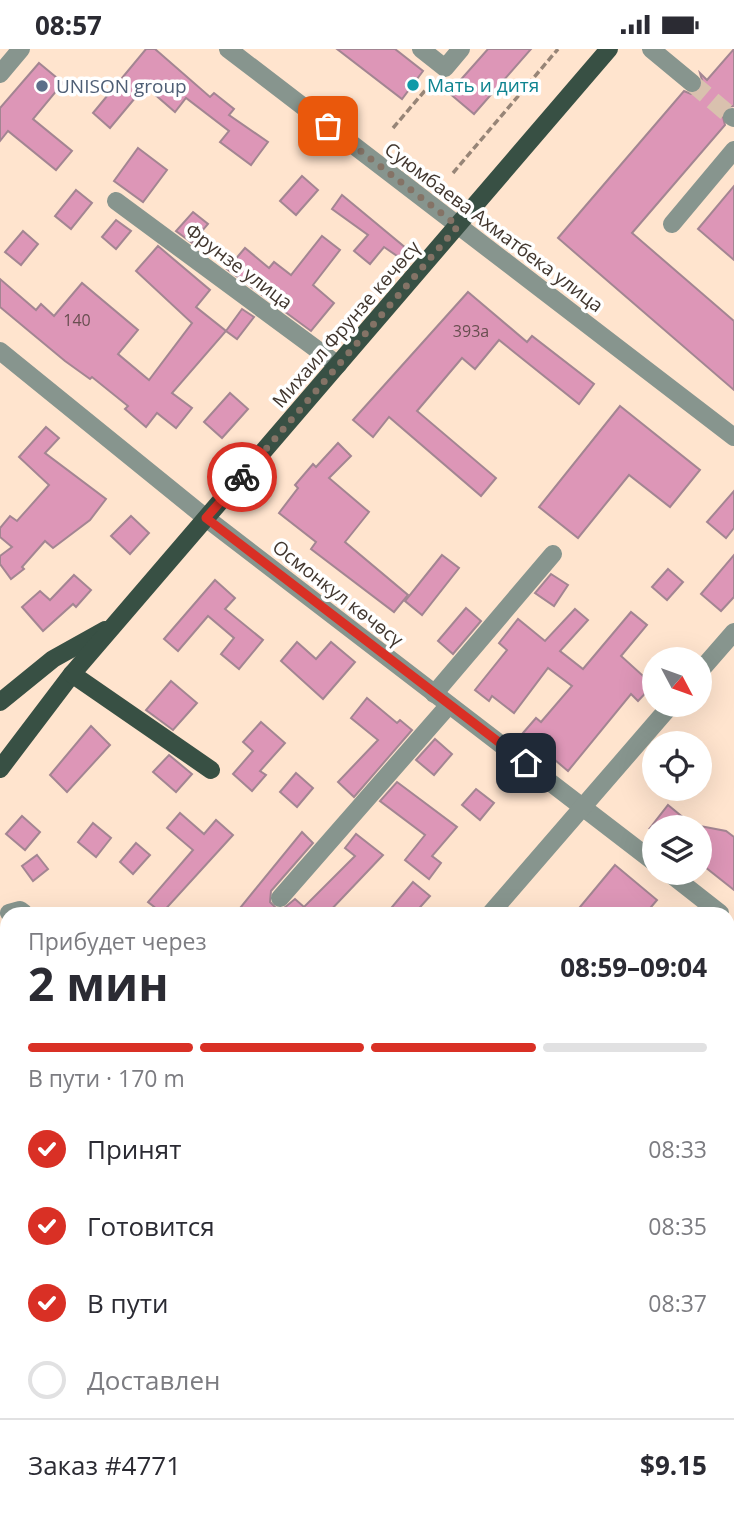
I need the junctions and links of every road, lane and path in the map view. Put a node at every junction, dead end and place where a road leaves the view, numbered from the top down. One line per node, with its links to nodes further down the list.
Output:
1 (21, 49): 9 (street)
2 (228, 49): 16 (street, Суюмбаева Ахматбека улица)
3 (422, 49): 8 (street)
4 (461, 49): 8 (street)
5 (558, 49): 13 (path)
6 (609, 49): 16 (main road, Михаил Фрунзе көчөсү)
7 (651, 49): 10 (street)
8 (445, 68): 11 (path)
9 (0, 74)
10 (691, 83)
11 (393, 128)
12 (734, 150): 15 (street)
13 (453, 173)
14 (116, 201): 18 (street, Фрунзе улица)
15 (672, 224)
16 (458, 226): 18 (main road, Михаил Фрунзе көчөсү); 19 (street, Суюмбаева Ахматбека улица)
17 (0, 351): 20 (street, Осмонкул көчөсү)
18 (338, 365): 20 (main road, Михаил Фрунзе көчөсү)
19 (734, 437)
20 (206, 518): 22 (main road, Михаил Фрунзе көчөсү); 26 (street, Осмонкул көчөсү)
21 (553, 554): 26 (street)
22 (114, 625): 25 (main road, Михаил Фрунзе көчөсү); 27 (main road, Михаил Фрунзе көчөсү)
23 (734, 632): 24 (street)
24 (712, 657)
25 (72, 674): 29 (main road, Михаил Фрунзе көчөсү); 30 (main road)
26 (441, 700): 31 (street, Осмонкул көчөсү); 34 (street)
27 (0, 702)
28 (660, 717): 31 (street)
29 (0, 769)
30 (211, 770)
31 (583, 806): 32 (street, Осмонкул көчөсү); 35 (street)
32 (642, 853)
33 (684, 885): 36 (street)
34 (279, 898)
35 (496, 907)
36 (712, 907)

